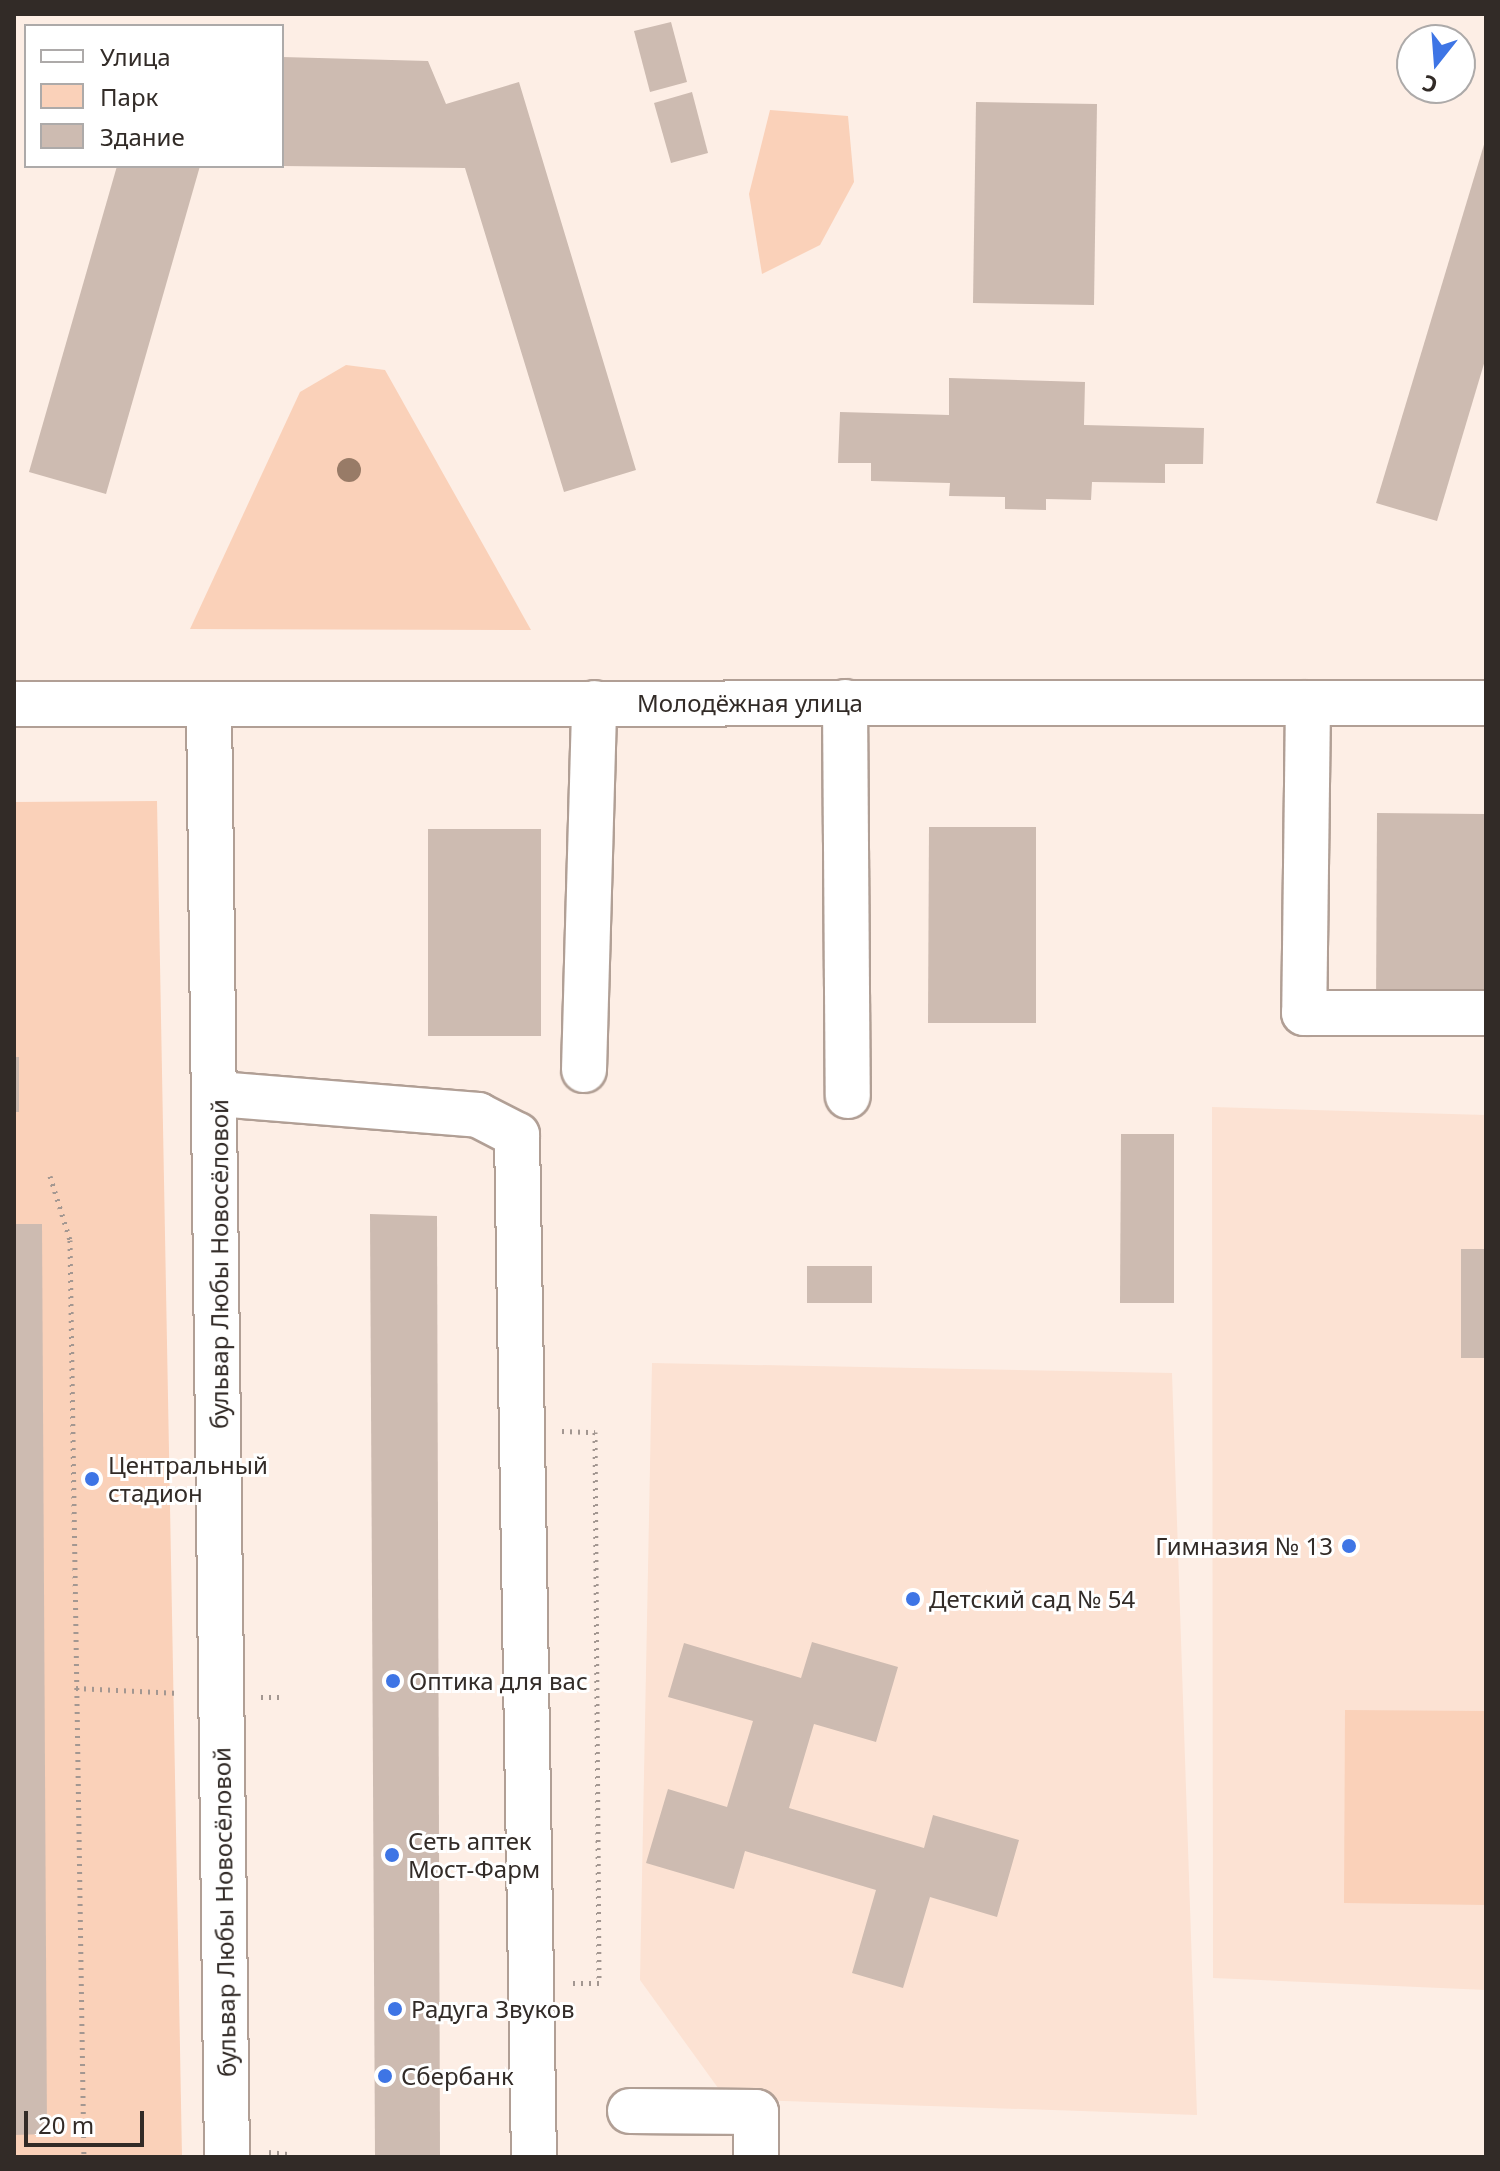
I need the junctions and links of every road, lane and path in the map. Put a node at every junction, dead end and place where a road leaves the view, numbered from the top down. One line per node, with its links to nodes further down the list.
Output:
1 (845, 702): 2 (street, Молодёжная улица); 3 (street, Молодёжная улица); 10 (street)
2 (594, 703): 6 (street, Молодёжная улица); 8 (street)
3 (1308, 703): 4 (street, Молодёжная улица); 7 (street)
4 (1486, 703)
5 (14, 704): 6 (street, Молодёжная улица)
6 (209, 707): 9 (street, бульвар Любы Новосёловой)
7 (1486, 1013)
8 (584, 1070)
9 (218, 1094): 12 (street); 16 (street, бульвар Любы Новосёловой)
10 (848, 1096)
11 (50, 1176): 15 (path)
12 (521, 1429): 13 (street); 13 (path)
13 (531, 1982): 17 (street)
14 (630, 2111): 18 (street)
15 (84, 2157)
16 (227, 2157)
17 (534, 2157)
18 (756, 2157)

